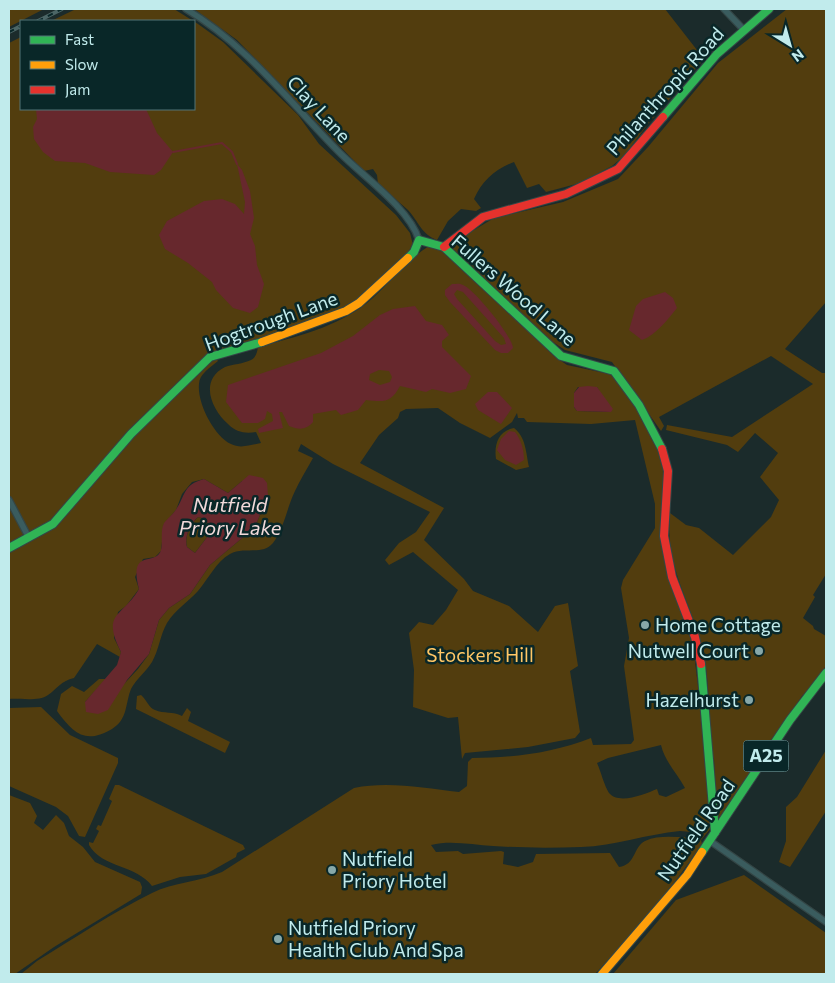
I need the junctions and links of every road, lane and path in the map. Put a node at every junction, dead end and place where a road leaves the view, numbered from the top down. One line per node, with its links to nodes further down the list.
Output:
1 (186, 9): 5 (street, Clay Lane)
2 (724, 9): 4 (street)
3 (769, 9): 4 (street, Philanthropic Road)
4 (743, 29): 6 (street, Philanthropic Road)
5 (419, 240): 6 (street, Fullers Wood Lane); 8 (street, Hogtrough Lane)
6 (444, 247): 11 (street, Fullers Wood Lane)
7 (9, 500): 8 (street)
8 (28, 536): 9 (street, Hogtrough Lane)
9 (9, 548)
10 (826, 673): 11 (street, Nutfield Road / A25)
11 (715, 832): 12 (street, Nutfield Road / A25)
12 (710, 841): 13 (street); 14 (street, Nutfield Road / A25)
13 (826, 922)
14 (602, 974)

